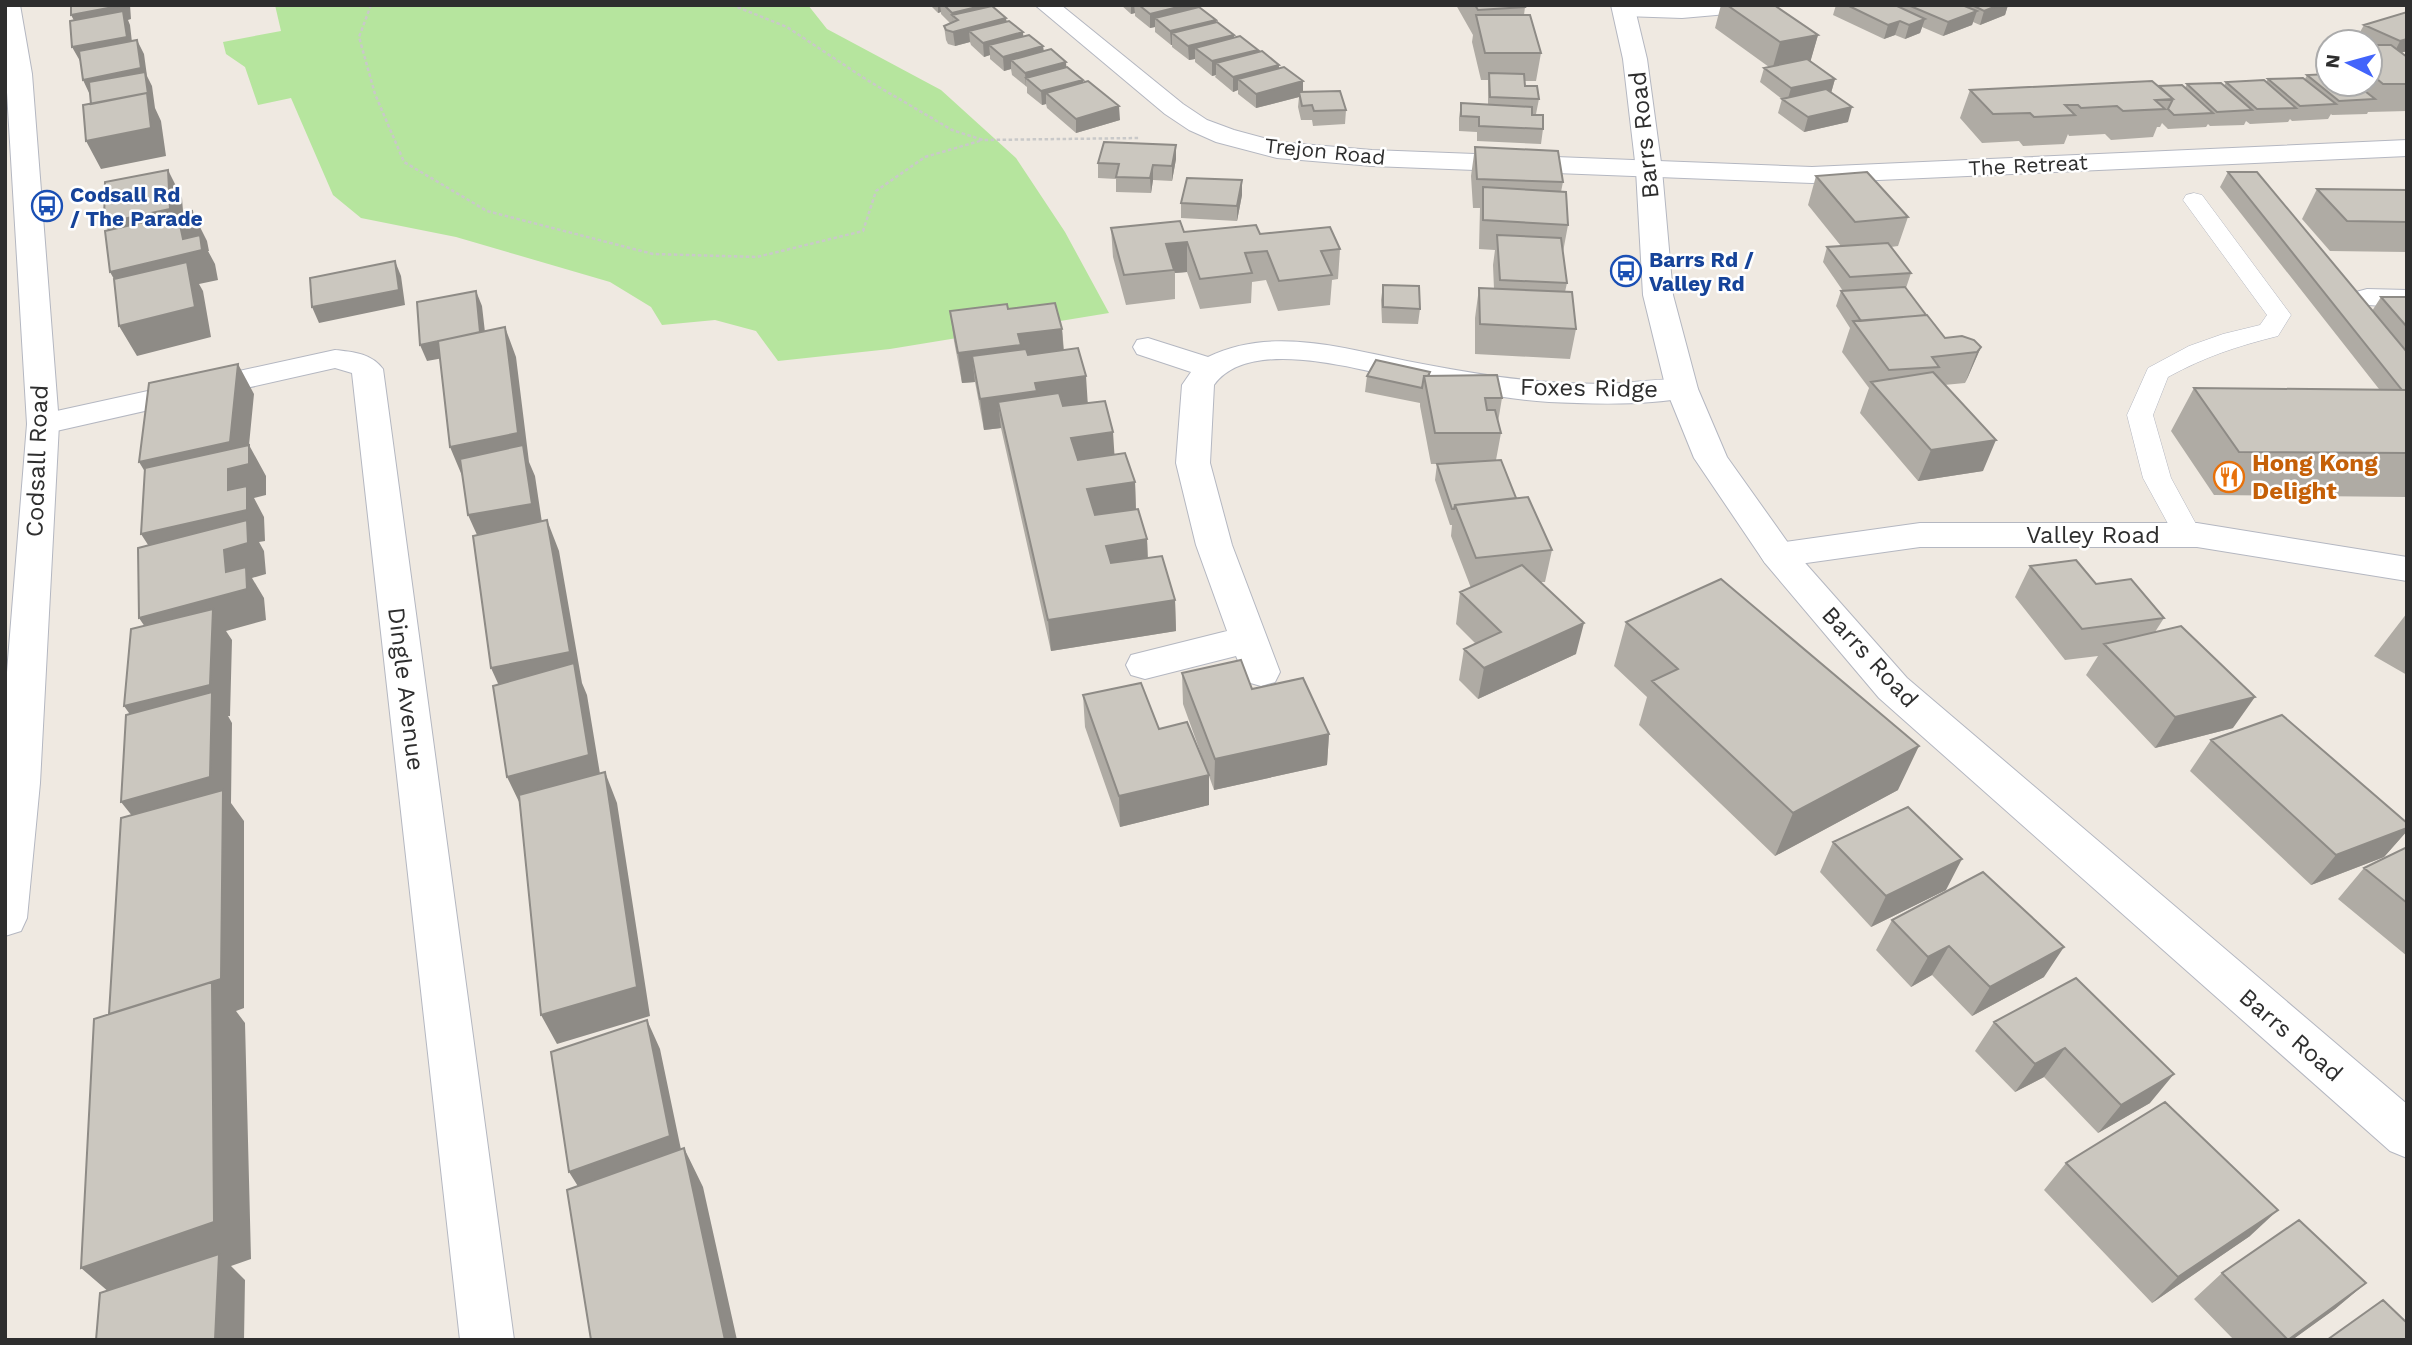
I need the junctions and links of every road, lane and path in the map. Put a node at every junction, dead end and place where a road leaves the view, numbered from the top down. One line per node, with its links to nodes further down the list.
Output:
1 (8, 5): 17 (street, Codsall Road)
2 (372, 5): 8 (path)
3 (732, 5): 8 (path)
4 (1046, 5): 10 (street, Trejon Road)
5 (1750, 5): 6 (street)
6 (1623, 7): 10 (street, Barrs Road)
7 (1144, 138): 8 (path)
8 (983, 141)
9 (2407, 148): 10 (street, The Retreat)
10 (1649, 170): 16 (street, Barrs Road)
11 (2194, 200): 18 (lane)
12 (2376, 287): 13 (street)
13 (2406, 299)
14 (1148, 347): 15 (street)
15 (1210, 368): 16 (street, Foxes Ridge); 21 (street)
16 (1682, 389): 19 (street, Barrs Road)
17 (43, 424): 22 (street, Codsall Road); 24 (street, Dingle Avenue)
18 (2188, 535): 19 (street, Valley Road); 20 (street, Valley Road)
19 (1778, 555): 23 (street, Barrs Road)
20 (2407, 569)
21 (1144, 665)
22 (5, 918)
23 (2407, 1135)
24 (487, 1340)

